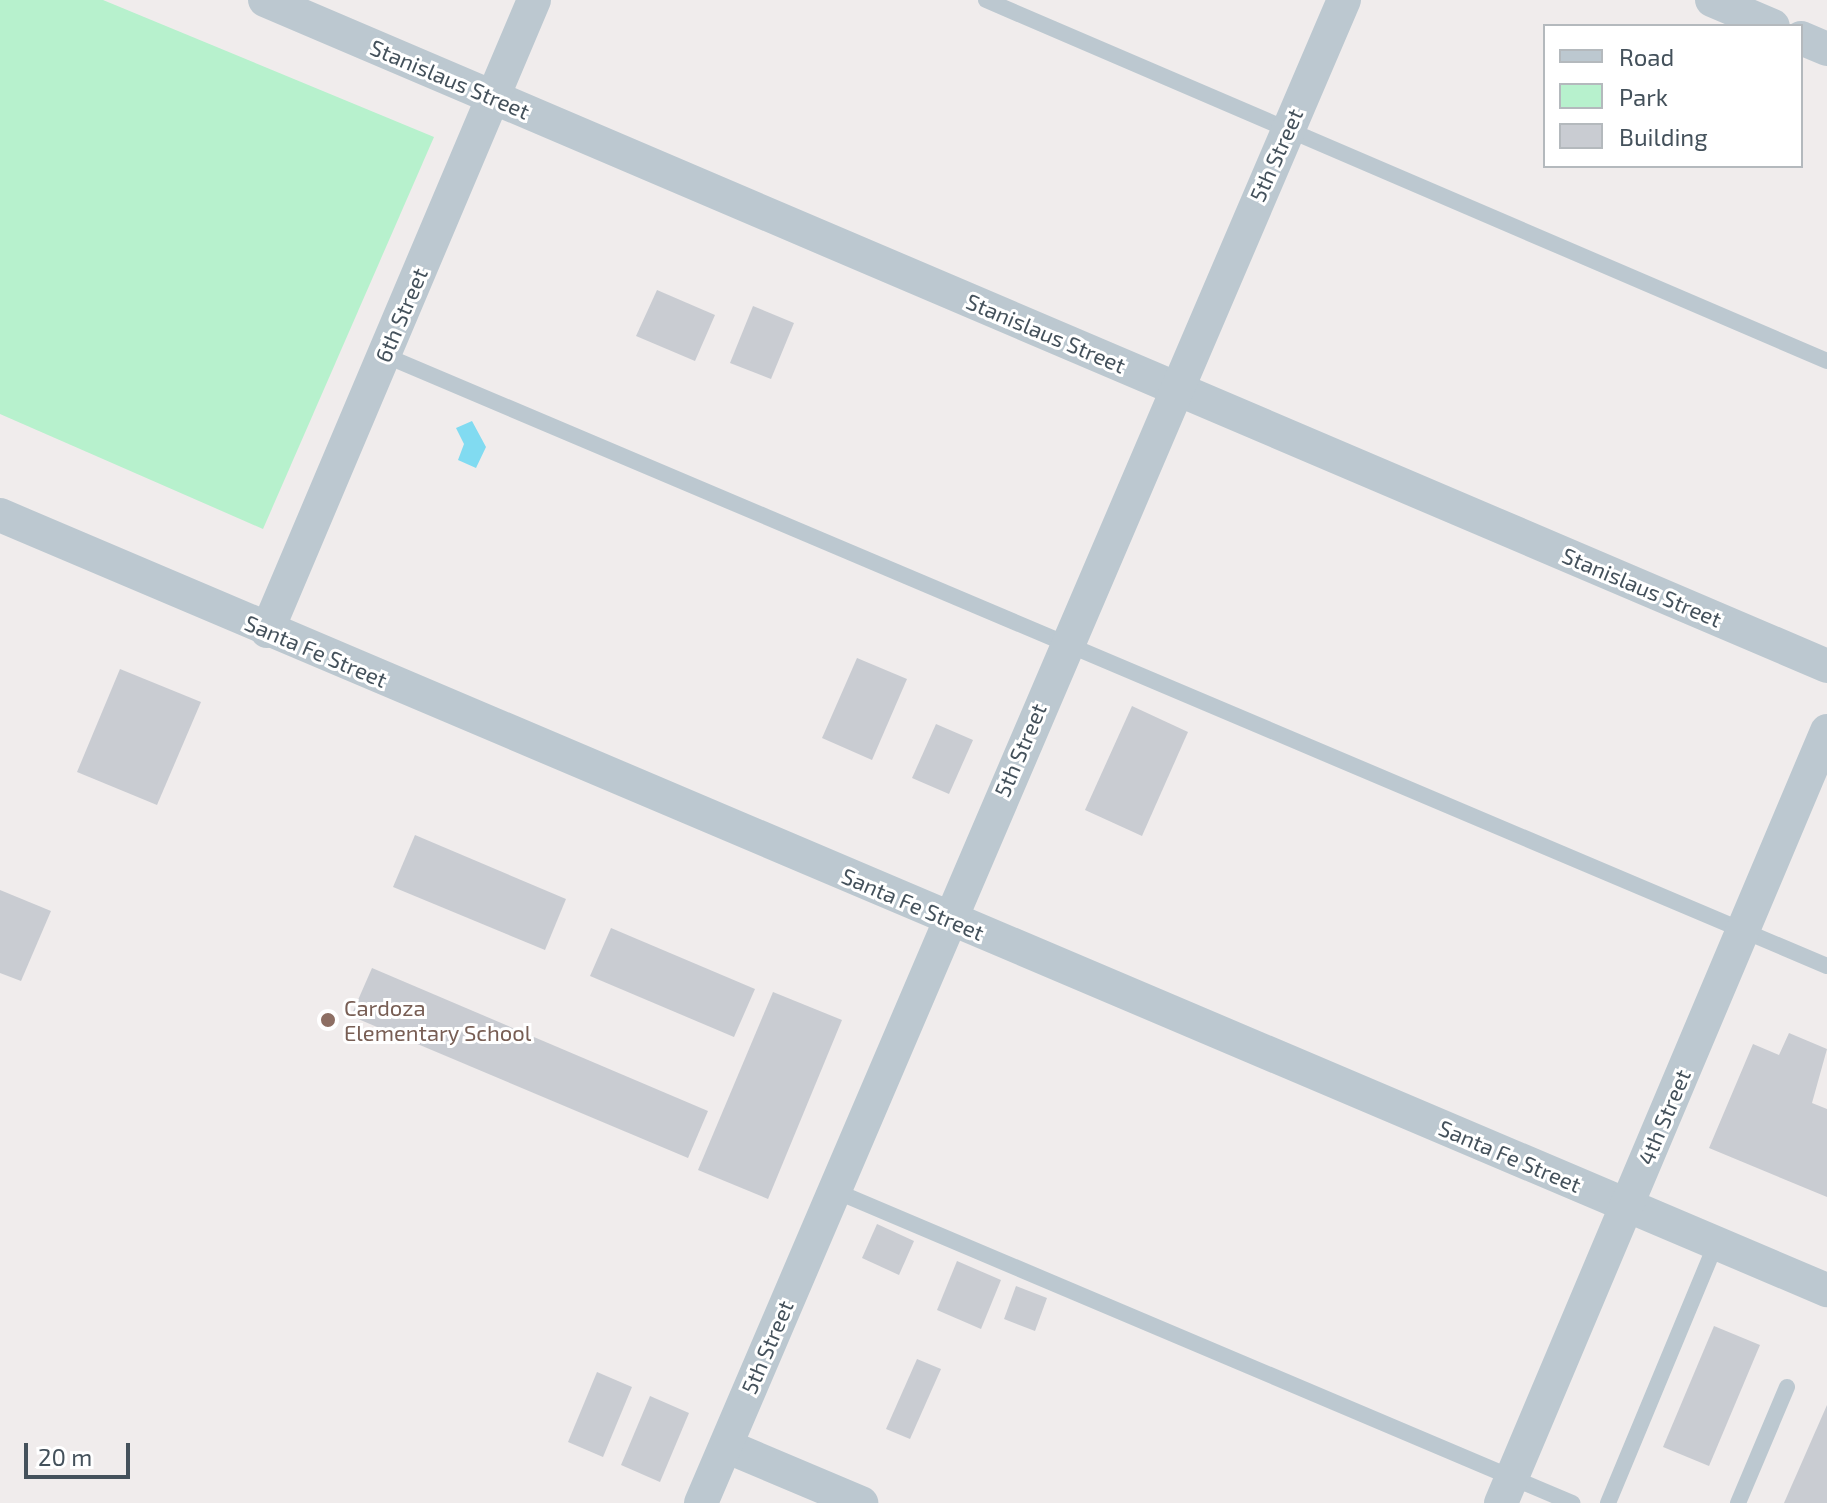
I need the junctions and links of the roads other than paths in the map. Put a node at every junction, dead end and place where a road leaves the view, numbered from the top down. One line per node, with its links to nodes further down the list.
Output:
1 (265, 0): 9 (street, Stanislaus Street)
2 (534, 0): 9 (street, 6th Street)
3 (986, 0): 10 (lane)
4 (1344, 0): 10 (street, 5th Street)
5 (1712, 0): 6 (street)
6 (1768, 24)
7 (1803, 39): 8 (street)
8 (1827, 49)
9 (493, 97): 11 (street, 6th Street); 13 (street, Stanislaus Street)
10 (1287, 130): 12 (lane); 13 (street, 5th Street)
11 (384, 355): 15 (street, 6th Street); 16 (lane)
12 (1827, 361)
13 (1174, 388): 16 (street, 5th Street); 17 (street, Stanislaus Street)
14 (0, 515): 15 (street, Santa Fe Street)
15 (267, 631): 19 (street, Santa Fe Street)
16 (1065, 643): 19 (street, 5th Street); 20 (lane)
17 (1827, 666)
18 (1827, 731): 20 (street, 4th Street)
19 (948, 919): 22 (street, 5th Street); 23 (street, Santa Fe Street)
20 (1743, 930): 21 (lane); 23 (street, 4th Street)
21 (1827, 966)
22 (833, 1190): 27 (street, 5th Street); 28 (lane)
23 (1627, 1205): 24 (street, Santa Fe Street); 28 (street, 4th Street)
24 (1716, 1243): 25 (street, Santa Fe Street); 32 (lane)
25 (1827, 1290)
26 (1787, 1387): 33 (lane)
27 (726, 1446): 29 (street, 5th Street); 30 (street)
28 (1506, 1490): 31 (lane)
29 (701, 1503)
30 (861, 1503)
31 (1572, 1503)
32 (1608, 1503)
33 (1738, 1503)

